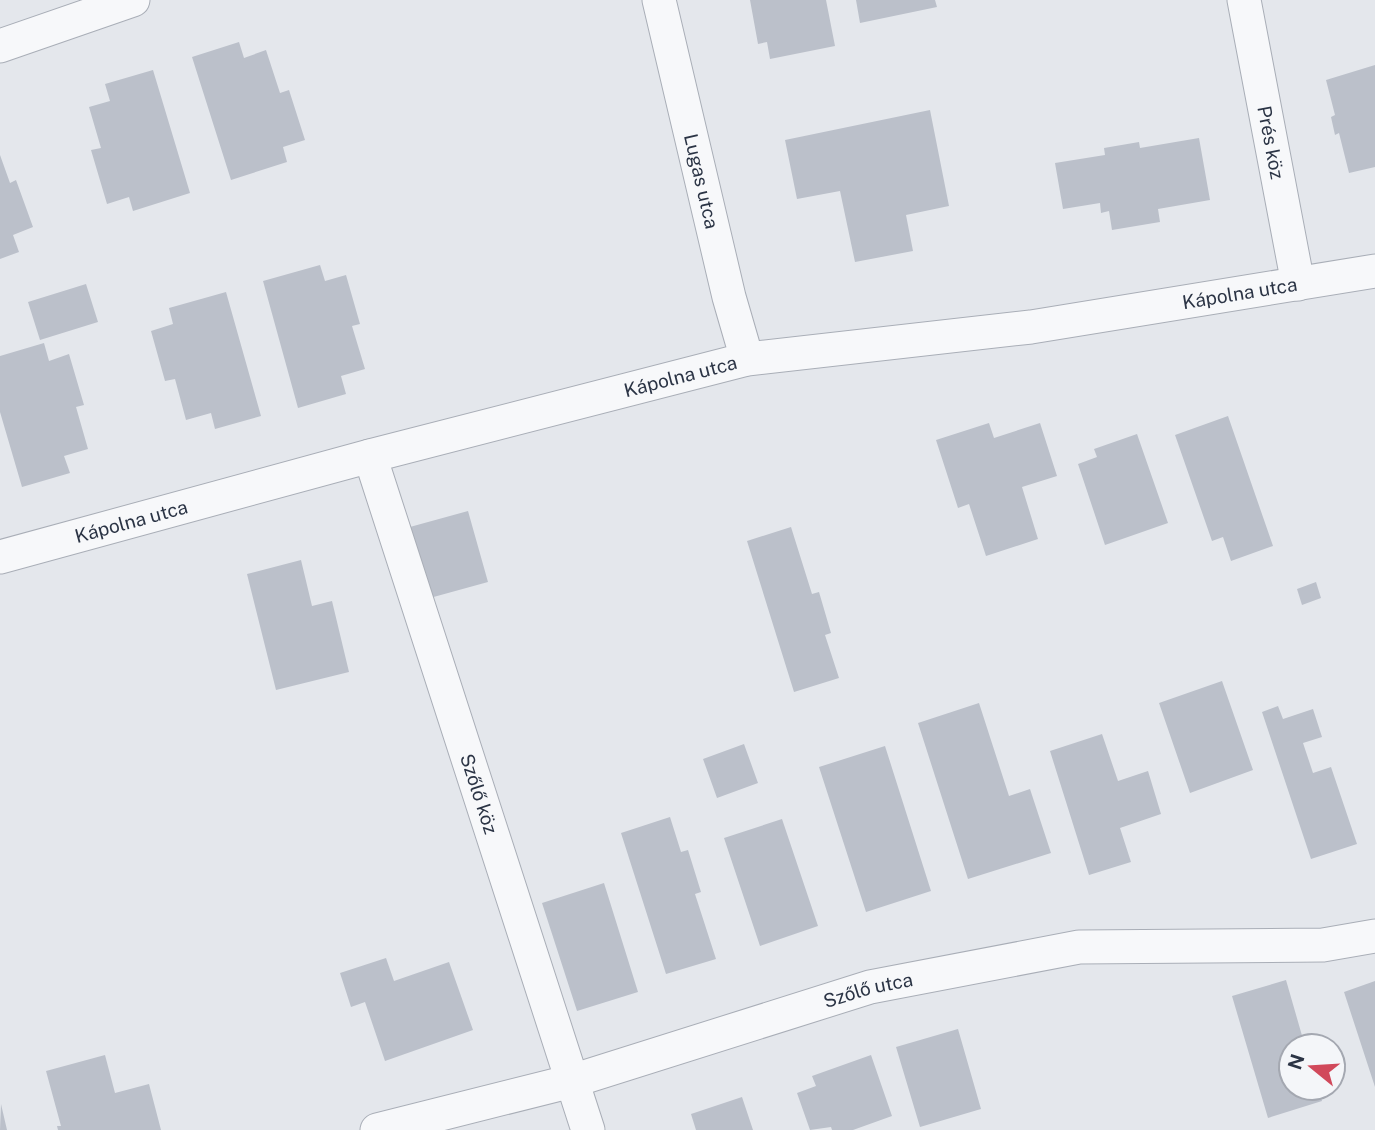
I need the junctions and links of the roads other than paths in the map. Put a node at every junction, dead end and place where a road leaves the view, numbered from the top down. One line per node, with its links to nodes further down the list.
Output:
1 (133, 0): 4 (street)
2 (659, 0): 7 (street, Lugas utca)
3 (1244, 0): 6 (street, Prés köz)
4 (0, 46)
5 (1375, 271): 6 (street, Kápolna utca)
6 (1298, 284): 7 (street, Kápolna utca)
7 (747, 359): 8 (street, Kápolna utca)
8 (370, 456): 9 (street, Kápolna utca); 11 (street, Szőlő köz)
9 (0, 557)
10 (1375, 936): 11 (street, Szőlő utca)
11 (572, 1081): 12 (street, Szőlő utca); 13 (street, Szőlő köz)
12 (377, 1130)
13 (588, 1130)

